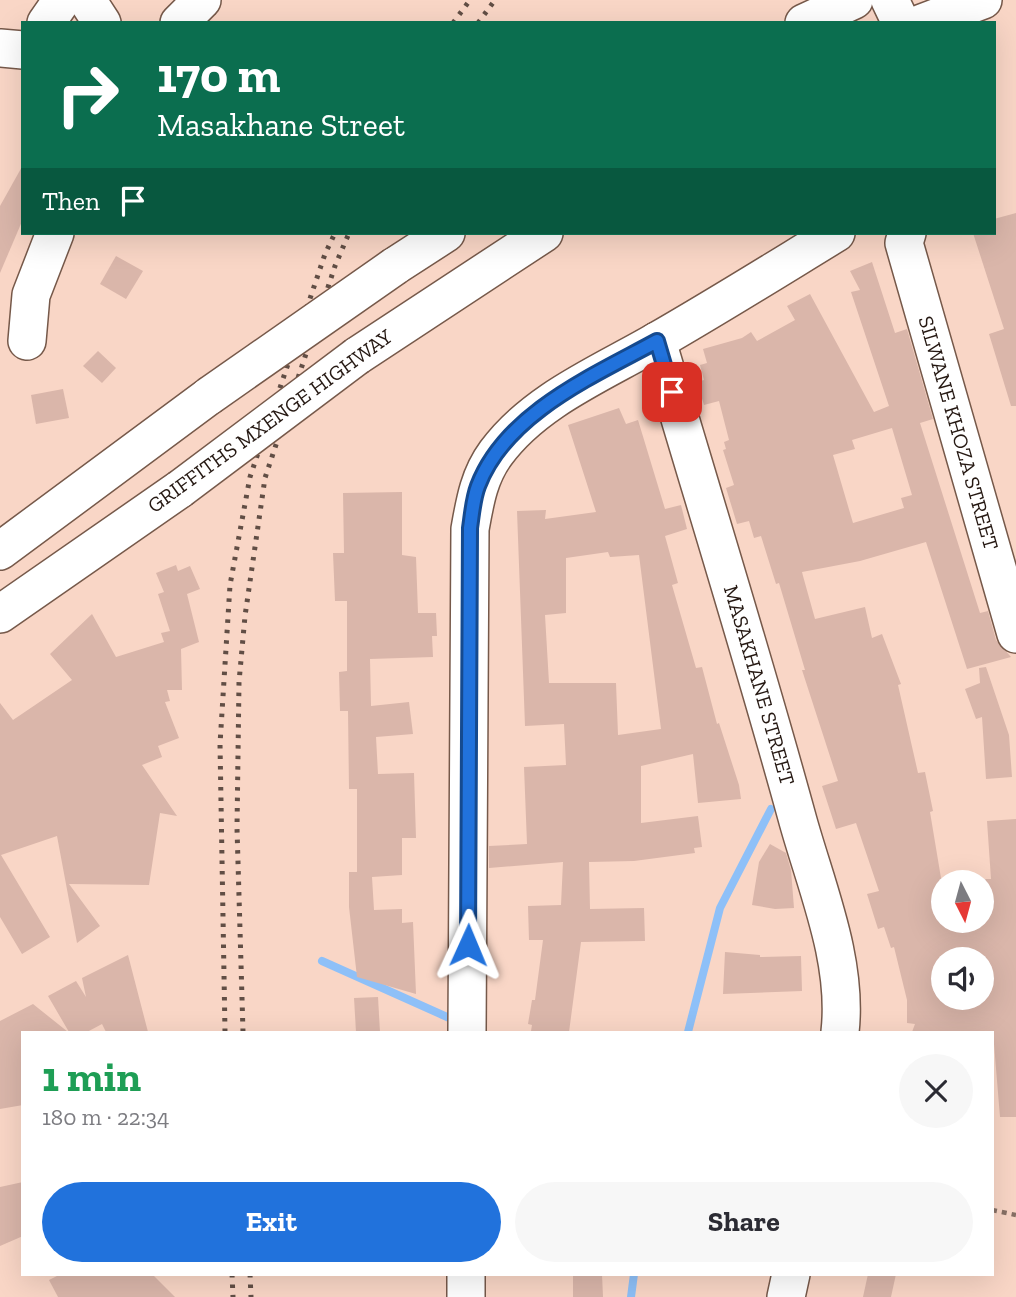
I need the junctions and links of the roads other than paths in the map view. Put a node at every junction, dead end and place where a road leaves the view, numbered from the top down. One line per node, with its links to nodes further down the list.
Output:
1 (62, 0): 7 (street)
2 (87, 0): 8 (street)
3 (202, 0): 9 (street)
4 (854, 0): 10 (street)
5 (890, 0): 11 (street)
6 (983, 0): 12 (street)
7 (47, 21)
8 (101, 21)
9 (181, 21)
10 (808, 21)
11 (900, 21)
12 (927, 21)
13 (0, 48): 14 (street)
14 (21, 50)
15 (54, 235): 20 (street)
16 (443, 235): 22 (street, bridge)
17 (541, 235): 23 (street, GRIFFITHS MXENGE HIGHWAY, bridge)
18 (833, 235): 21 (street)
19 (906, 235): 24 (street, SILWANE KHOZA STREET)
20 (27, 341)
21 (657, 341): 25 (street); 26 (street, MASAKHANE STREET)
22 (0, 551)
23 (0, 614)
24 (1016, 634)
25 (467, 1031)
26 (840, 1031)
27 (466, 1276): 29 (street)
28 (791, 1276): 30 (street)
29 (466, 1297)
30 (786, 1297)

